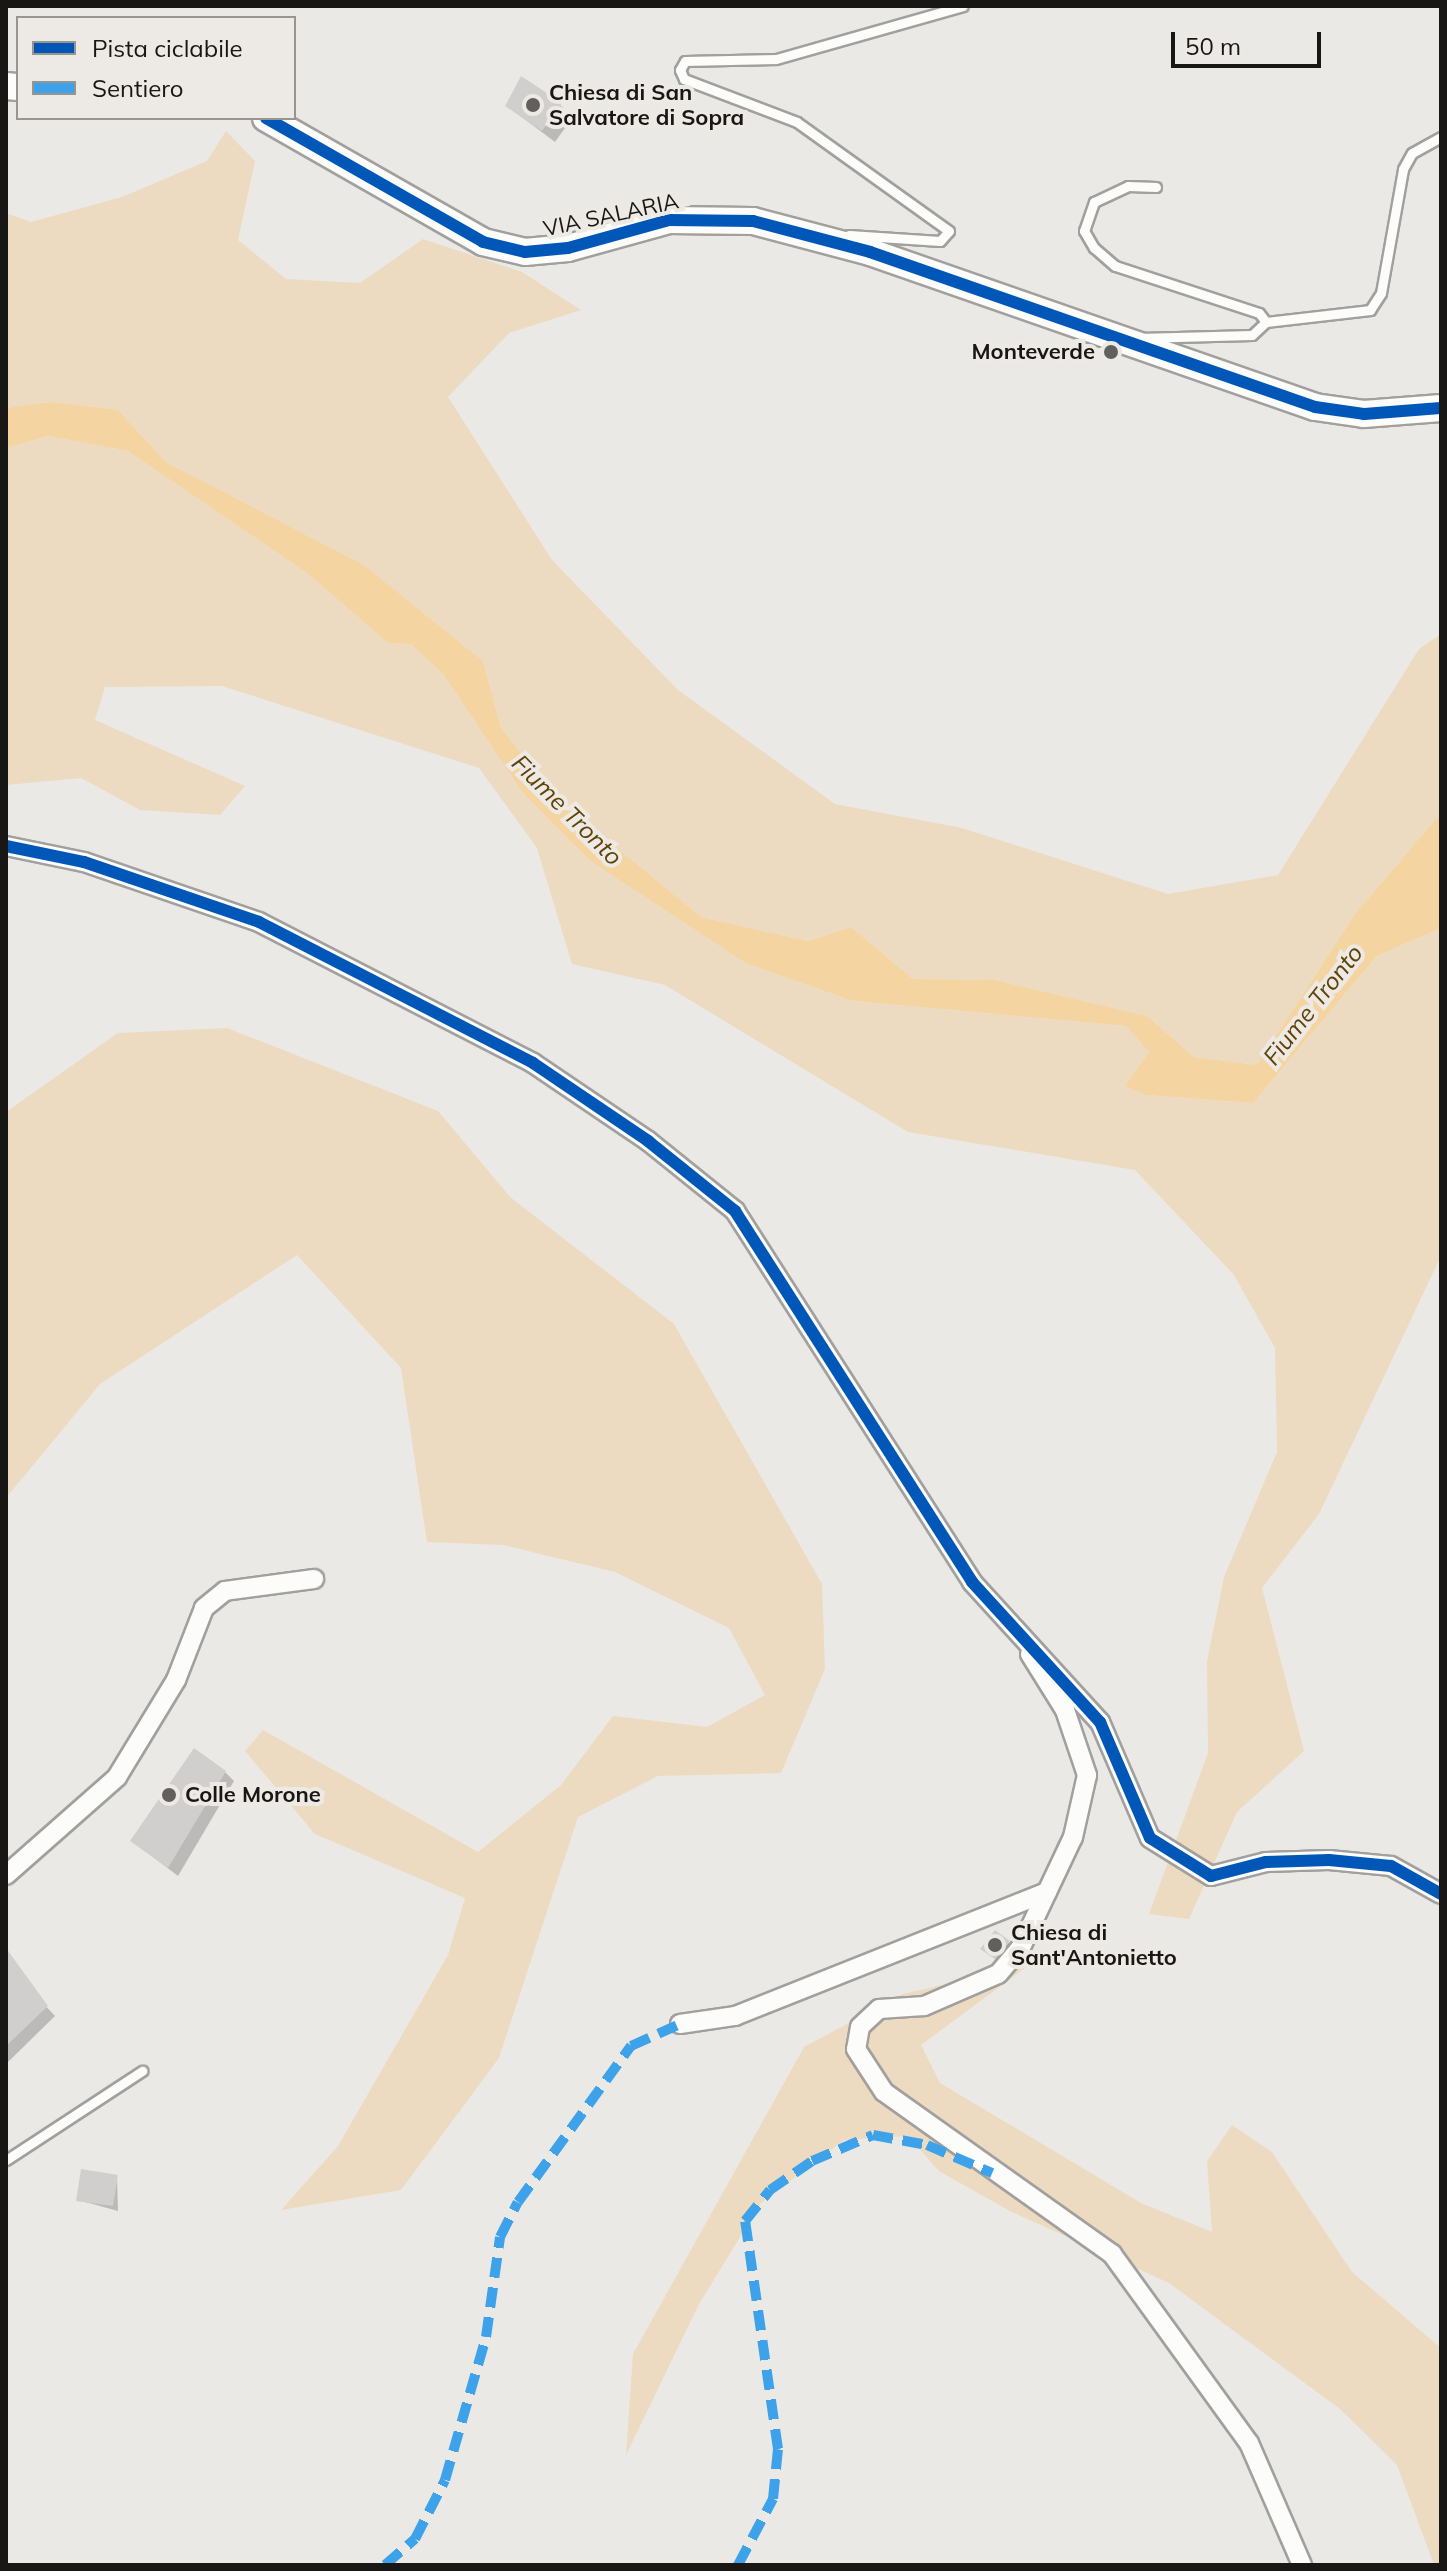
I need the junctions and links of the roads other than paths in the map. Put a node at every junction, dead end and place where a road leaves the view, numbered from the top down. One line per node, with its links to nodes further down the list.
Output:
1 (963, 6): 5 (lane)
2 (269, 120): 5 (main road, VIA SALARIA)
3 (1441, 137): 6 (lane)
4 (1156, 187): 6 (lane)
5 (836, 242): 7 (main road, VIA SALARIA)
6 (1266, 322): 7 (lane)
7 (1123, 343): 8 (main road, VIA SALARIA)
8 (1441, 408)
9 (6, 846): 11 (street)
10 (314, 1579): 12 (street)
11 (1017, 1634): 13 (street); 14 (street)
12 (6, 1875)
13 (1047, 1892): 15 (street); 18 (street)
14 (1441, 1894)
15 (680, 2024)
16 (142, 2071): 17 (lane)
17 (6, 2160)
18 (1302, 2565)

